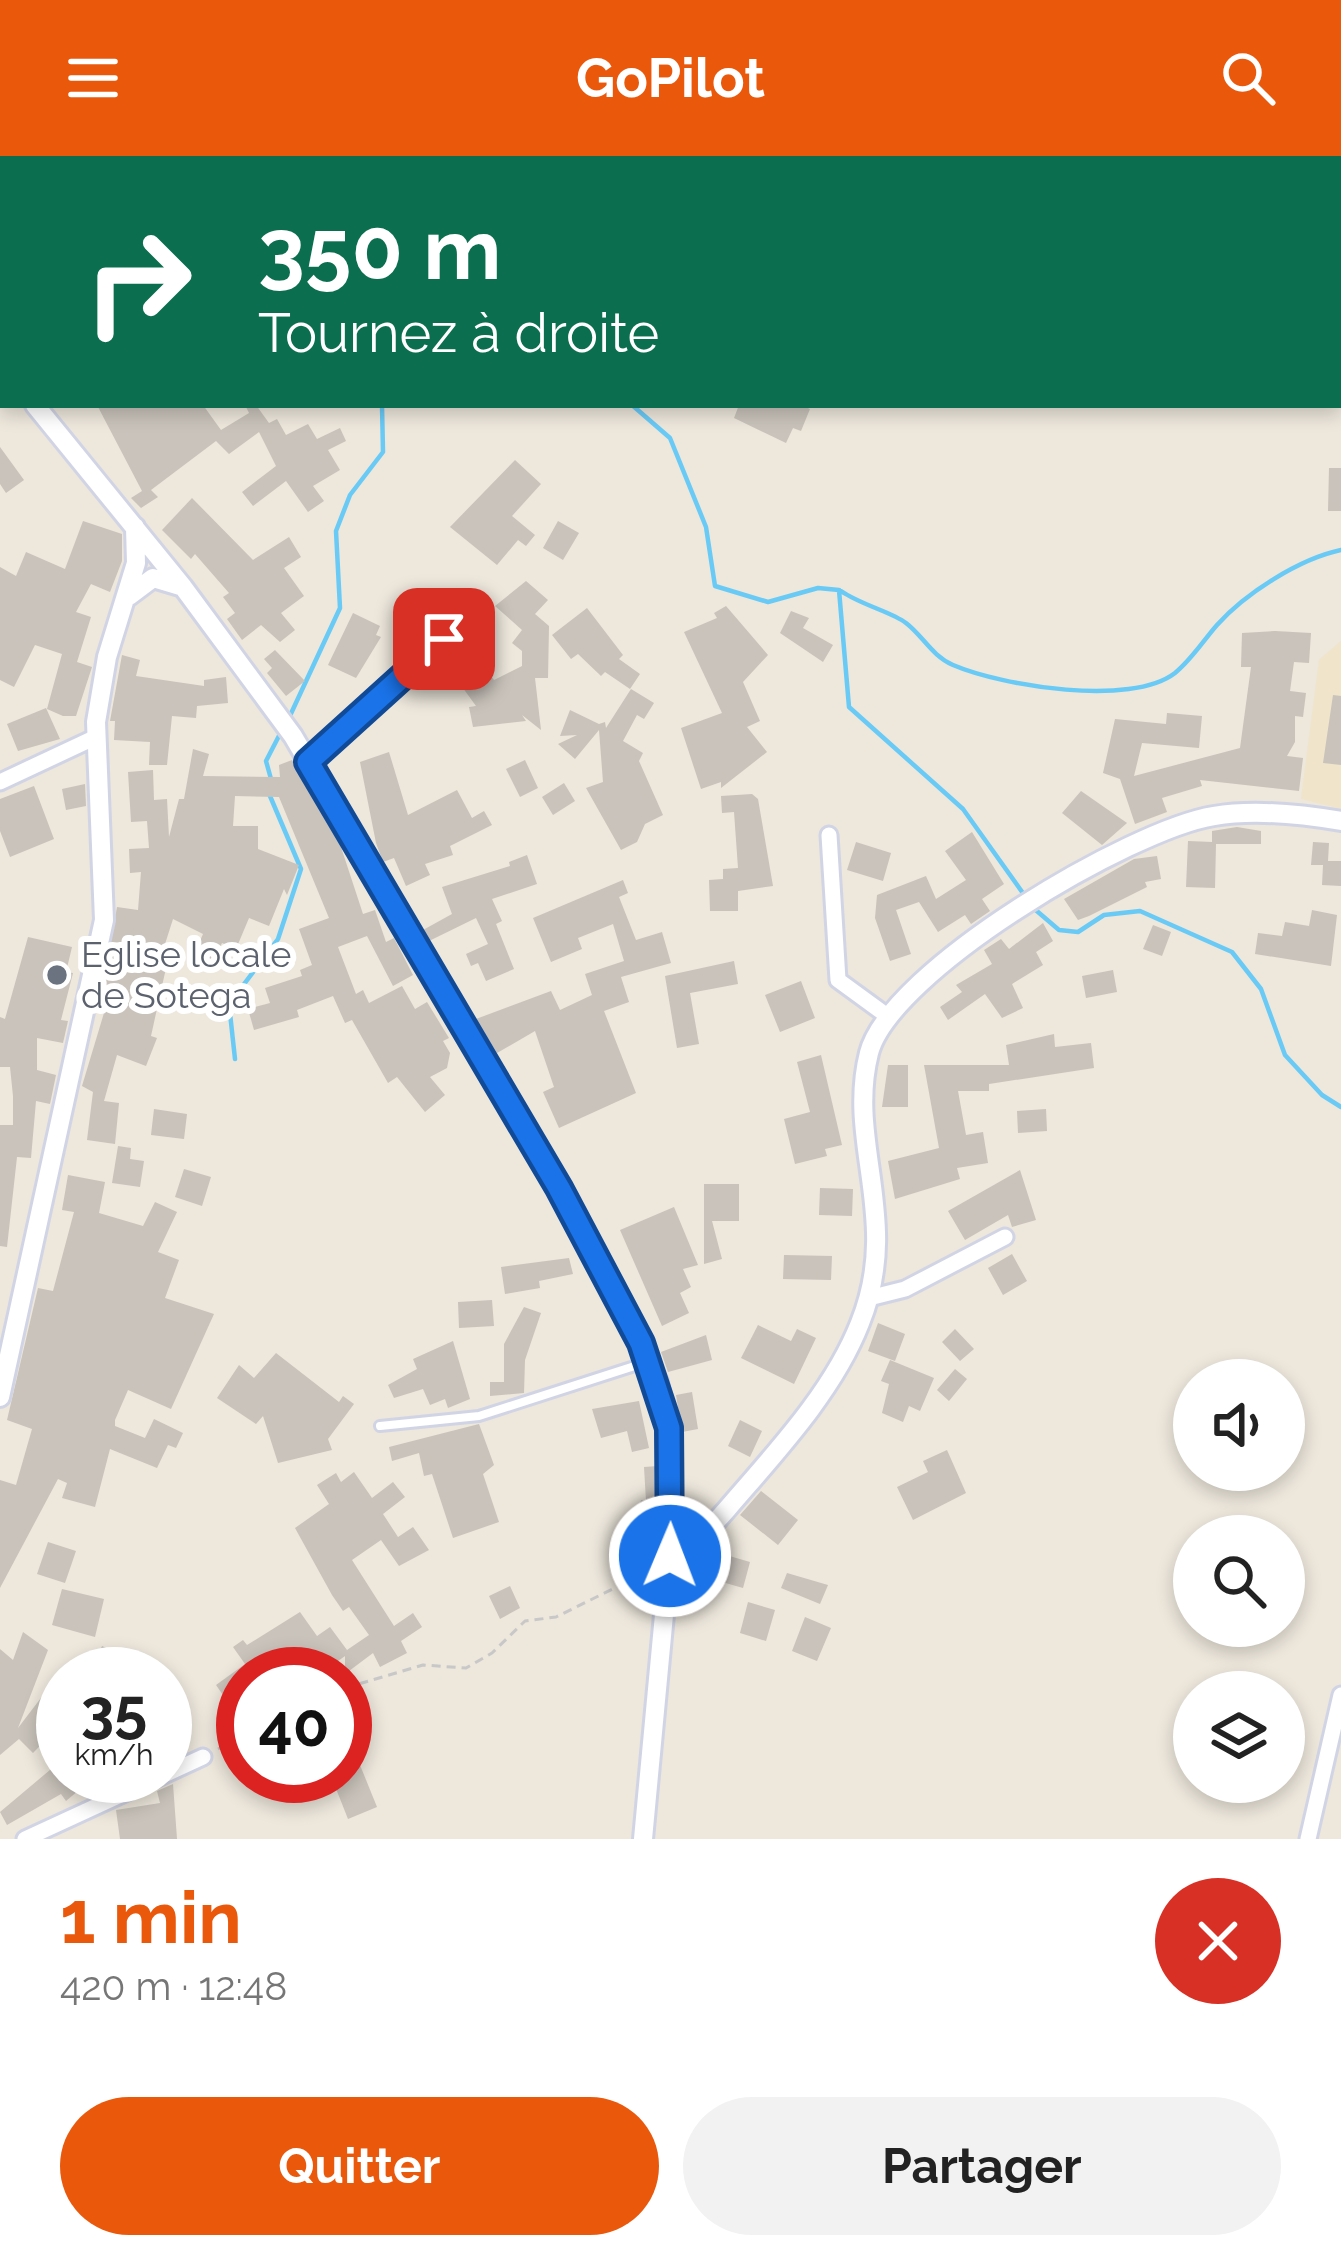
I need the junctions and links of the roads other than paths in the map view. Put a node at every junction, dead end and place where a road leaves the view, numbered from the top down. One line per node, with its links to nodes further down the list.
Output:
1 (37, 408): 2 (street)
2 (135, 527): 3 (street); 4 (street)
3 (183, 587): 4 (street); 7 (street)
4 (123, 604): 6 (street)
5 (444, 639): 7 (lane)
6 (96, 736): 8 (street); 15 (street)
7 (308, 762): 14 (street)
8 (0, 782)
9 (1341, 821): 11 (street)
10 (829, 835): 11 (street)
11 (886, 1016): 13 (street)
12 (1005, 1237): 13 (street)
13 (869, 1298): 18 (street)
14 (648, 1361): 16 (lane); 17 (street)
15 (0, 1397)
16 (380, 1426)
17 (671, 1504): 18 (street); 19 (street)
18 (712, 1526): 19 (street)
19 (667, 1588): 23 (street)
20 (1341, 1695): 24 (street)
21 (203, 1756): 22 (street)
22 (26, 1839)
23 (643, 1839)
24 (1307, 1839)

